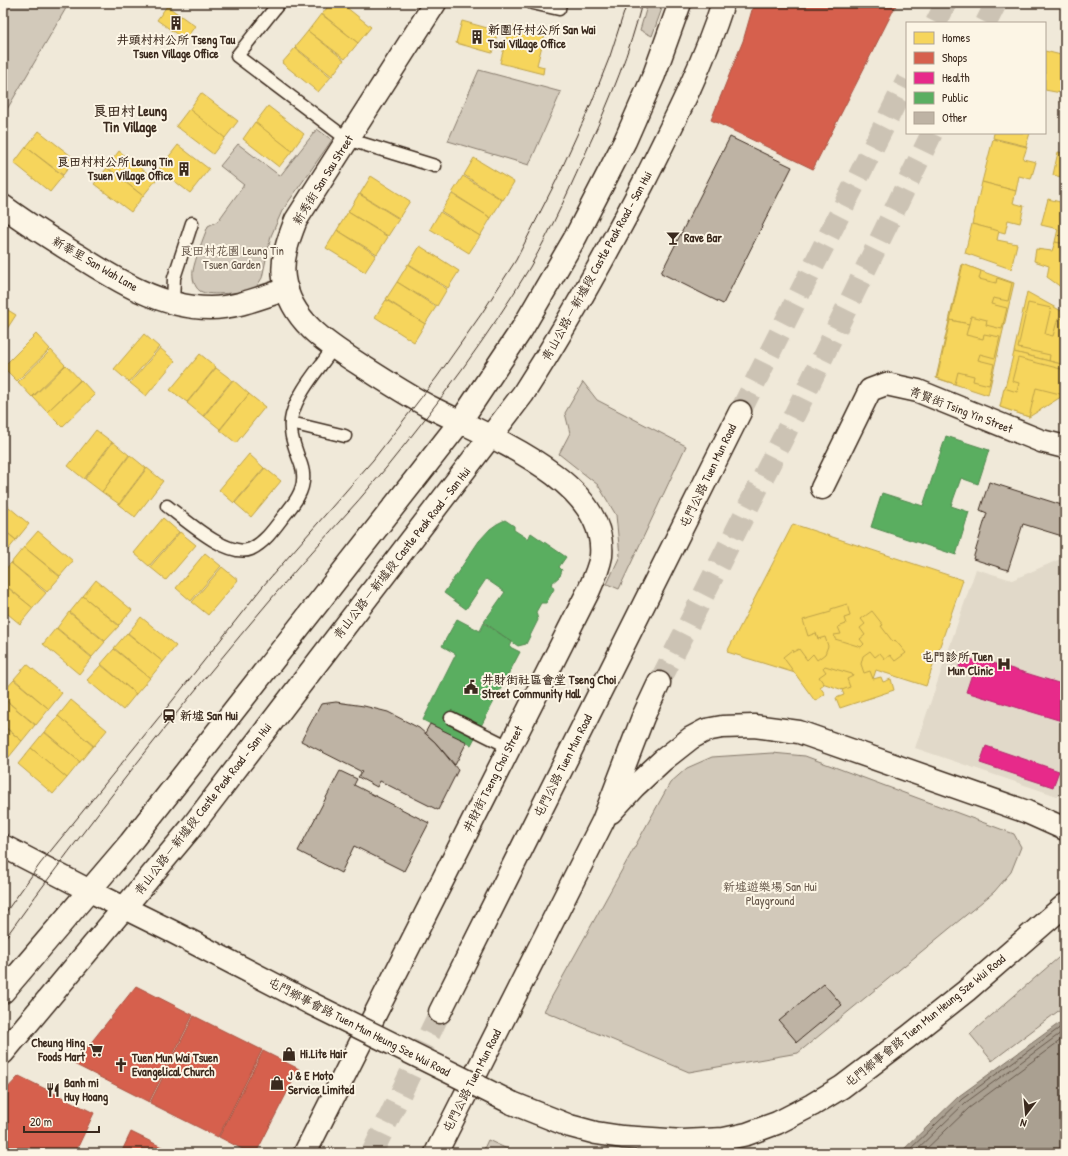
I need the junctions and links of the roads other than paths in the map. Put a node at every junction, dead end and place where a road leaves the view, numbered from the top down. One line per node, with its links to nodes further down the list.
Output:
1 (279, 3): 7 (lane)
2 (435, 3): 7 (main road, 新秀街 San Sau Street)
3 (532, 3): 4 (lane)
4 (560, 3)
5 (680, 3): 15 (main road)
6 (723, 3): 18 (main road, 青山公路－新墟段 Castle Peak Road – San Hui)
7 (347, 139): 8 (lane); 11 (main road, 新秀街 San Sau Street)
8 (435, 166)
9 (3, 206): 12 (main road, 新華里 San Wah Lane)
10 (192, 223): 12 (lane)
11 (287, 289): 12 (main road, 新華里 San Wah Lane); 13 (main road, 新秀街 San Sau Street)
12 (173, 303)
13 (333, 348): 15 (main road, 新秀街 San Sau Street); 16 (lane)
14 (740, 412): 32 (main road, 屯門公路 Tuen Mun Road)
15 (460, 422): 18 (main road, 新秀街 San Sau Street); 28 (main road)
16 (291, 423): 17 (lane); 21 (lane)
17 (346, 436)
18 (491, 437): 24 (main road, 井財街 Tseng Choi Street); 30 (main road, 青山公路－新墟段 Castle Peak Road – San Hui)
19 (1065, 447): 20 (main road, 青賢街 Tsing Yin Street)
20 (822, 488)
21 (167, 506)
22 (659, 684): 25 (main road, 屯門公路 Tuen Mun Road)
23 (451, 718): 24 (lane)
24 (509, 747): 35 (main road, 井財街 Tseng Choi Street)
25 (603, 820): 26 (main road); 36 (main road, 屯門公路 Tuen Mun Road)
26 (1065, 829)
27 (3, 846): 28 (main road, 屯門鄉事會路 Tuen Mun Heung Sze Wui Road)
28 (90, 891): 30 (main road, 屯門鄉事會路 Tuen Mun Heung Sze Wui Road); 31 (main road)
29 (1065, 905): 34 (main road, 屯門鄉事會路 Tuen Mun Heung Sze Wui Road)
30 (125, 908): 33 (main road, 青山公路－新墟段 Castle Peak Road – San Hui); 34 (main road, 屯門鄉事會路 Tuen Mun Heung Sze Wui Road, bridge)
31 (3, 992)
32 (440, 1012)
33 (3, 1053)
34 (725, 1146)
35 (305, 1153)
36 (436, 1153)

